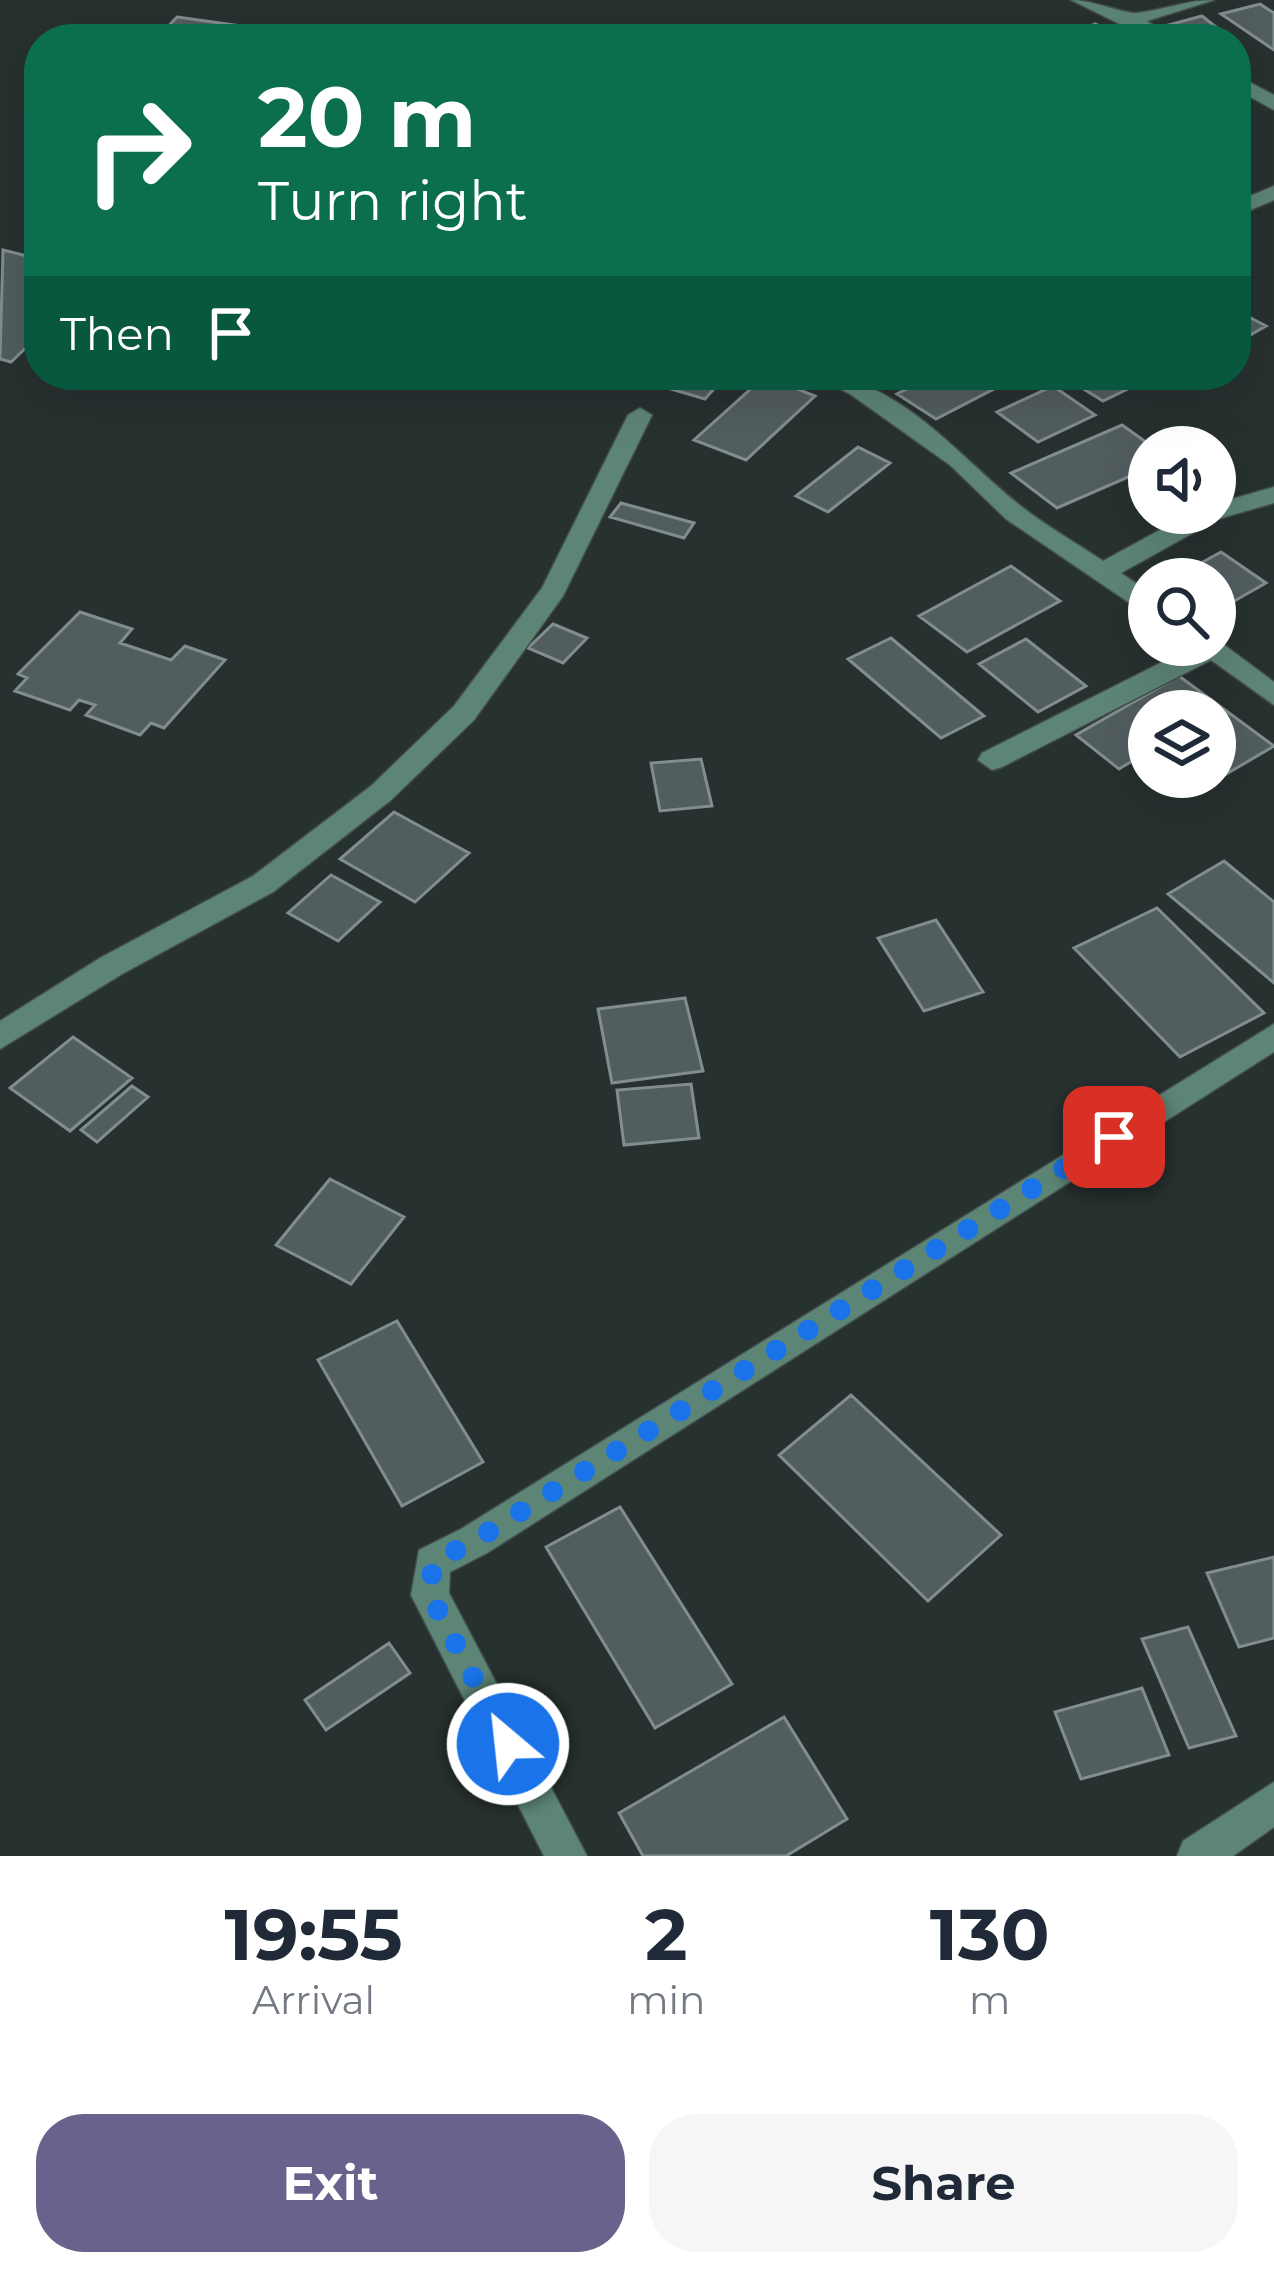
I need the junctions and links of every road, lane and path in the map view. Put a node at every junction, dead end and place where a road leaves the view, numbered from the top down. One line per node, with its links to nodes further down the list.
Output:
1 (1081, 0): 3 (street)
2 (1205, 0): 3 (street)
3 (1132, 20): 4 (street)
4 (1139, 24)
5 (858, 390): 10 (street)
6 (640, 415): 17 (street)
7 (1274, 495): 8 (street)
8 (1236, 505)
9 (1172, 534): 10 (street)
10 (1102, 573): 11 (street)
11 (1128, 590)
12 (1173, 666): 15 (street)
13 (1236, 666): 14 (street)
14 (1274, 696)
15 (992, 760)
16 (1274, 1036): 19 (street)
17 (0, 1037)
18 (1274, 1802): 20 (street)
19 (566, 1856)
20 (1198, 1856)

